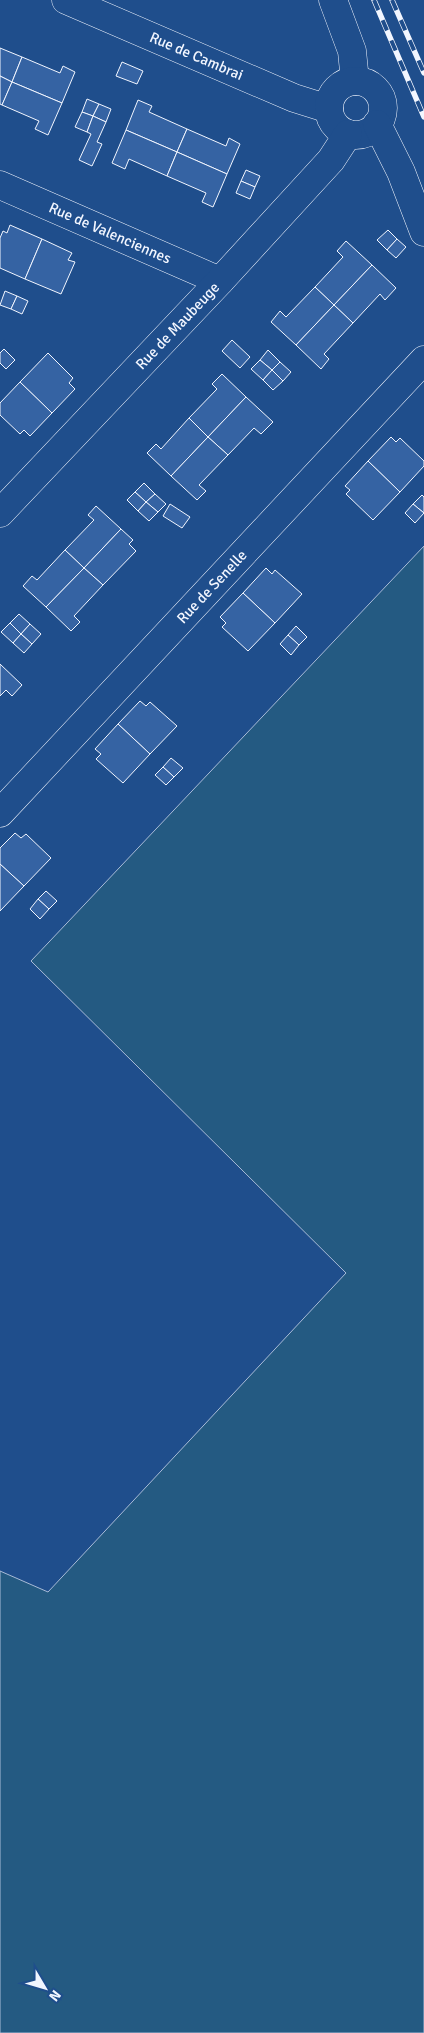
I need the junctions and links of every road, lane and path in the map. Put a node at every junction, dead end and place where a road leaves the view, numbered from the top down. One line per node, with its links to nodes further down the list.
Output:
1 (66, 0): 4 (street, Rue de Cambrai)
2 (333, 0): 3 (street)
3 (355, 81): 4 (street); 5 (street)
4 (329, 109): 6 (street)
5 (377, 124): 6 (street); 8 (street)
6 (348, 134): 9 (street, Rue de Maubeuge)
7 (0, 186): 9 (street, Rue de Valenciennes)
8 (424, 232)
9 (220, 281): 11 (street, Rue de Maubeuge)
10 (424, 360): 12 (street, Rue de Senelle)
11 (0, 513)
12 (0, 813)

